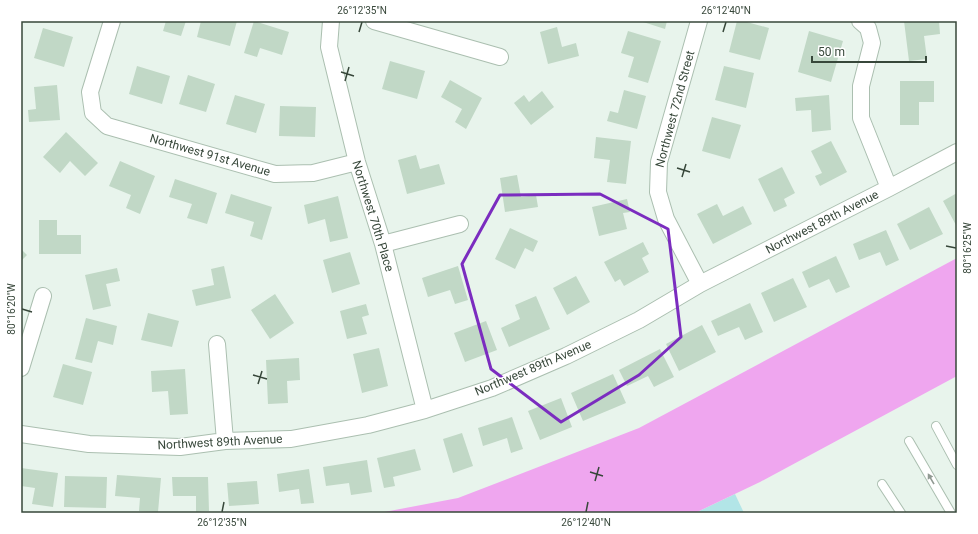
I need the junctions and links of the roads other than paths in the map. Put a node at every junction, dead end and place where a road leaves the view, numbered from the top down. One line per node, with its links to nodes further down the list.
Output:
1 (112, 21): 8 (street, Northwest 91st Avenue)
2 (331, 21): 8 (street, Northwest 70th Place)
3 (374, 21): 6 (street)
4 (698, 21): 12 (street, Northwest 72nd Street)
5 (864, 25): 9 (street)
6 (500, 57)
7 (957, 152): 9 (street, Northwest 89th Avenue)
8 (357, 162): 11 (street, Northwest 70th Place)
9 (889, 188): 12 (street, Northwest 89th Avenue)
10 (460, 224): 11 (street)
11 (383, 244): 16 (street, Northwest 70th Place)
12 (700, 284): 16 (street, Northwest 89th Avenue)
13 (43, 296): 15 (street)
14 (217, 344): 19 (street)
15 (21, 368)
16 (425, 410): 19 (street, Northwest 89th Avenue)
17 (936, 426): 21 (lane)
18 (21, 434): 19 (street, Northwest 89th Avenue)
19 (225, 441)
20 (909, 441): 24 (lane, one-way to 20)
21 (957, 465)
22 (882, 484): 23 (lane)
23 (901, 513)
24 (951, 513)

